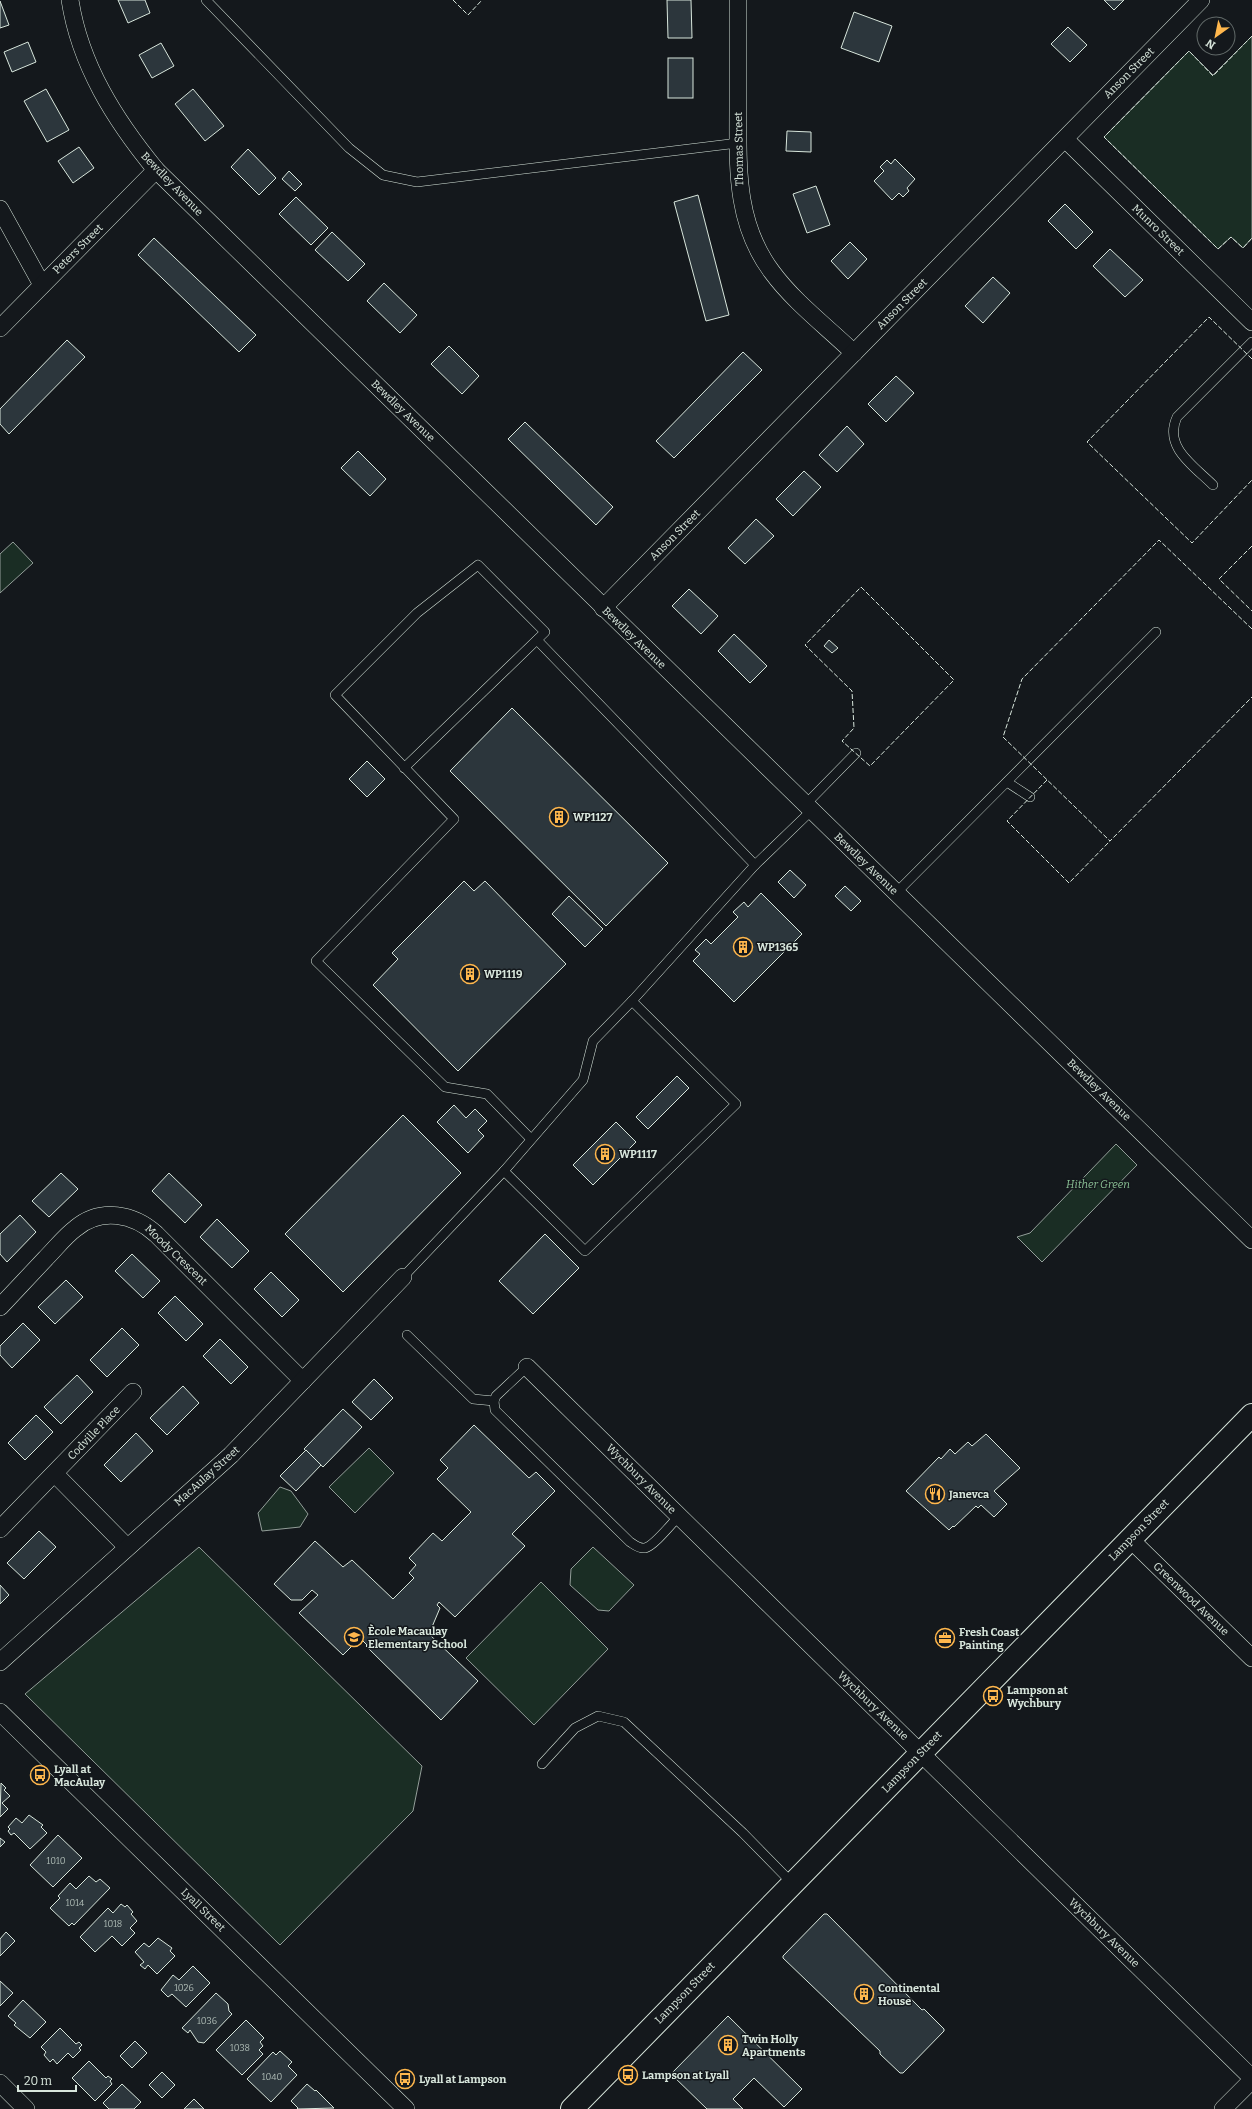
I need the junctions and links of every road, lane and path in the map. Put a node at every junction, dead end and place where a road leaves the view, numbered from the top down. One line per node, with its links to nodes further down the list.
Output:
1 (70, 0): 7 (street, Bewdley Avenue)
2 (206, 0): 6 (lane)
3 (738, 0): 6 (street, Thomas Street)
4 (1201, 0): 5 (street, Anson Street)
5 (1065, 139): 10 (street, Munro Street); 13 (street, Anson Street)
6 (738, 143): 13 (street, Thomas Street)
7 (156, 170): 9 (street, Peters Street); 15 (street, Bewdley Avenue)
8 (0, 209): 9 (street)
9 (42, 285): 11 (street, Peters Street)
10 (1252, 322)
11 (0, 328)
12 (1252, 342): 14 (lane)
13 (854, 353): 15 (street, Anson Street)
14 (1214, 485)
15 (603, 608): 22 (street, Bewdley Avenue)
16 (1156, 632): 20 (lane)
17 (537, 640): 19 (lane); 19 (lane); 23 (lane)
18 (856, 753): 22 (lane)
19 (404, 768): 26 (lane)
20 (1007, 782): 21 (lane); 24 (lane)
21 (1030, 797)
22 (808, 808): 23 (lane); 24 (street, Bewdley Avenue)
23 (755, 865): 25 (lane)
24 (896, 893): 28 (street, Bewdley Avenue)
25 (632, 1001): 26 (lane); 27 (lane)
26 (530, 1138): 27 (lane)
27 (504, 1171): 29 (lane)
28 (1252, 1240)
29 (403, 1277): 33 (street, MacAulay Street)
30 (0, 1307): 33 (street, Moody Crescent)
31 (407, 1335): 35 (lane)
32 (527, 1368): 35 (lane); 38 (street, Wychbury Avenue)
33 (303, 1381): 41 (street, MacAulay Street)
34 (133, 1392): 37 (street, Codville Place)
35 (494, 1401): 38 (lane)
36 (1252, 1414): 40 (street, Lampson Street)
37 (55, 1474): 39 (street, Codville Place); 41 (street)
38 (679, 1516): 45 (street, Wychbury Avenue)
39 (0, 1529)
40 (1130, 1539): 42 (street, Greenwood Avenue); 45 (street, Lampson Street)
41 (127, 1547): 43 (street, MacAulay Street)
42 (1252, 1658)
43 (0, 1662)
44 (0, 1712): 51 (street, Lyall Street)
45 (921, 1753): 47 (street, Lampson Street); 48 (street, Wychbury Avenue)
46 (542, 1764): 47 (lane)
47 (792, 1884): 52 (street, Lampson Street)
48 (1252, 2079): 53 (street)
49 (0, 2083): 50 (street)
50 (26, 2109)
51 (406, 2109)
52 (572, 2109)
53 (1223, 2109)

